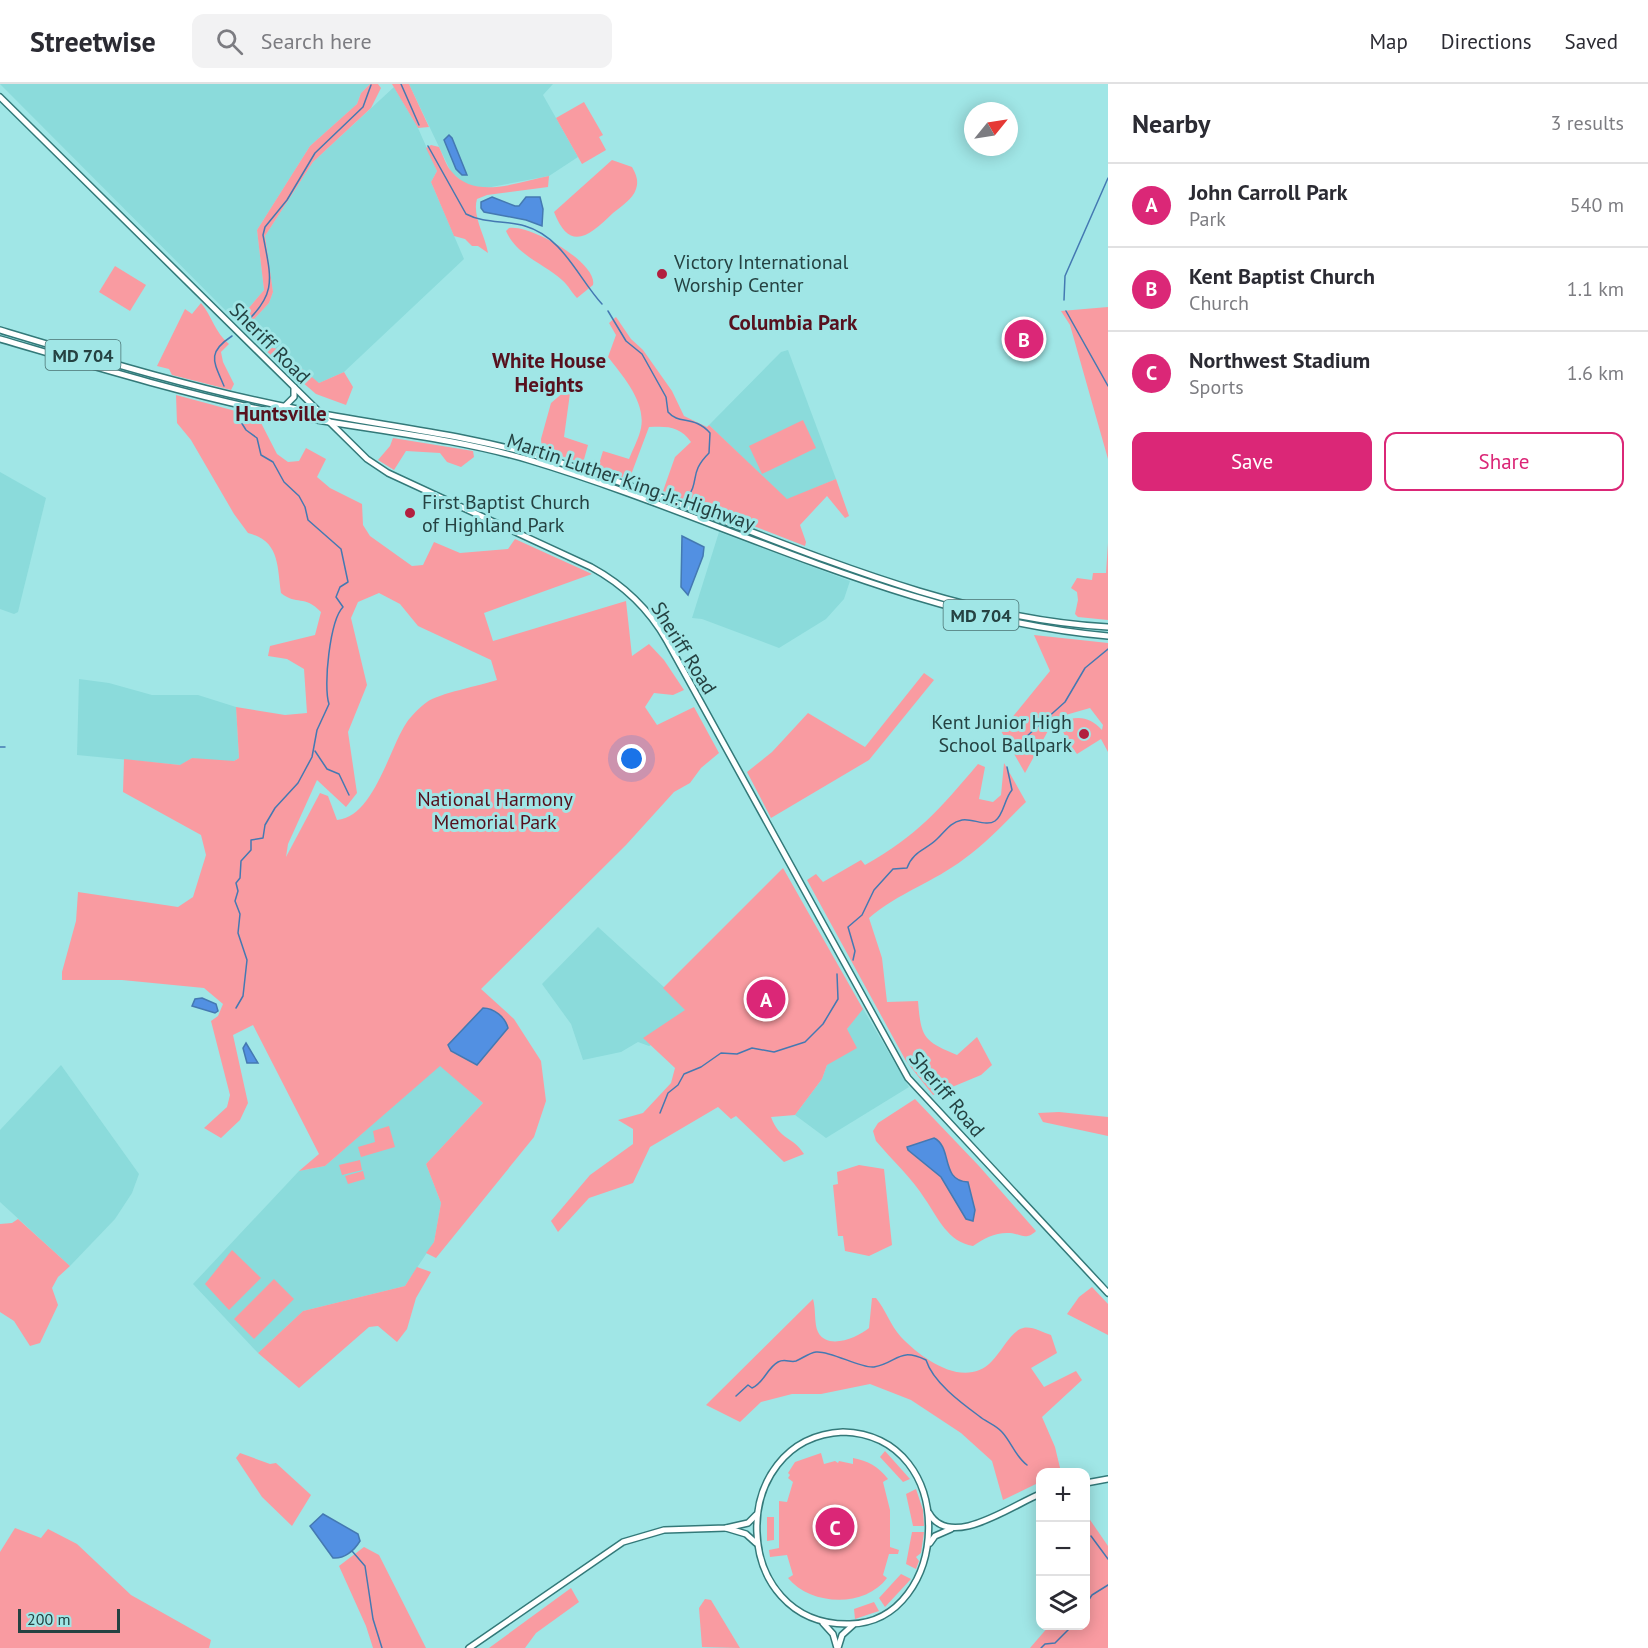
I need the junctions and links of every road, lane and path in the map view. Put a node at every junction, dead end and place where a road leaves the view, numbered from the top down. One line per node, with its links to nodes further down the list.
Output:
1 (0, 97): 4 (main road, Sheriff Road)
2 (0, 330): 5 (main road, Martin Luther King Jr. Highway / MD 704)
3 (0, 339): 7 (main road, Martin Luther King Jr. Highway / MD 704)
4 (294, 387): 5 (main road); 6 (main road, Sheriff Road)
5 (285, 406): 6 (main road, Martin Luther King Jr. Highway / MD 704)
6 (319, 413): 7 (main road, Sheriff Road); 10 (main road, Martin Luther King Jr. Highway / MD 704)
7 (327, 421): 8 (main road, Martin Luther King Jr. Highway / MD 704); 9 (main road, Sheriff Road)
8 (351, 425): 9 (main road); 11 (main road, Martin Luther King Jr. Highway / MD 704)
9 (345, 439): 12 (main road, Sheriff Road)
10 (1108, 627)
11 (1108, 636)
12 (1108, 1293)
13 (1108, 1479): 14 (main road)
14 (1090, 1482)
15 (1036, 1496): 18 (main road)
16 (928, 1511): 17 (main road); 18 (main road); 21 (main road)
17 (757, 1514): 19 (main road); 20 (main road)
18 (958, 1526): 21 (main road)
19 (726, 1528): 20 (main road); 24 (main road)
20 (758, 1546): 22 (main road)
21 (928, 1547): 23 (main road)
22 (822, 1622): 23 (main road); 25 (main road)
23 (856, 1624): 25 (main road)
24 (469, 1648)
25 (837, 1648)

